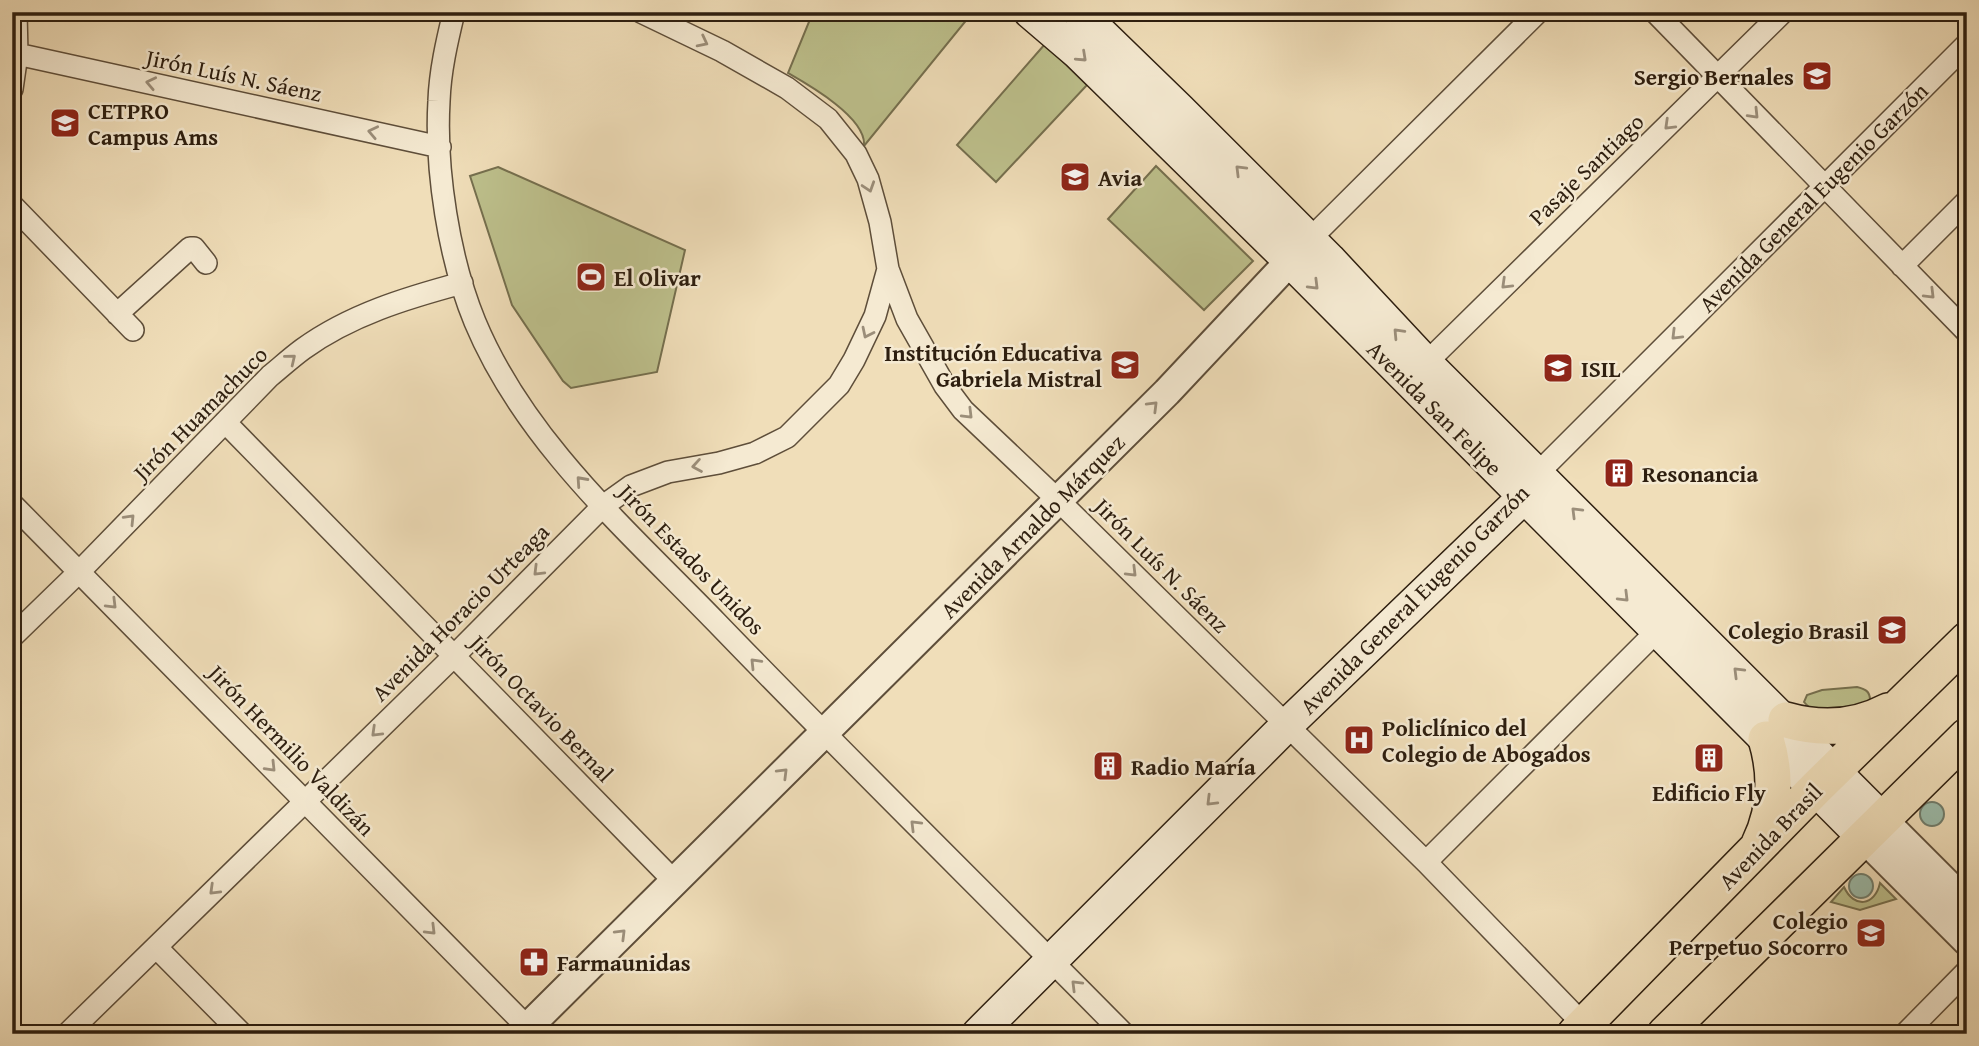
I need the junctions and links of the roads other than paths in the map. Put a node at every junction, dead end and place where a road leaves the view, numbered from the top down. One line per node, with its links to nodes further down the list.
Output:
1 (16, 12): 10 (street)
2 (454, 12): 13 (street, Jirón Estados Unidos)
3 (641, 12): 20 (street, Jirón Luís N. Sáenz, one-way to 20)
4 (1030, 12): 17 (main road, Avenida San Felipe, one-way to 17)
5 (1079, 12): 17 (main road, Avenida San Felipe, one-way to 5)
6 (1538, 12): 17 (street, Avenida Arnaldo Márquez)
7 (1655, 12): 11 (street)
8 (1783, 12): 11 (street, Pasaje Santiago)
9 (1967, 44): 14 (street, Avenida General Eugenio Garzón)
10 (17, 54): 12 (street); 13 (street, Jirón Luís N. Sáenz, one-way to 10)
11 (1717, 77): 14 (street, one-way to 14); 25 (street, Pasaje Santiago, one-way to 25)
12 (12, 89)
13 (440, 147): 21 (street, Jirón Estados Unidos)
14 (1824, 187): 19 (street); 27 (street, Avenida General Eugenio Garzón, one-way to 27)
15 (1967, 201): 19 (street)
16 (12, 205): 22 (street)
17 (1300, 250): 25 (main road, Avenida San Felipe, one-way to 17); 27 (main road, Avenida San Felipe, one-way to 27); 28 (street, Avenida Arnaldo Márquez, one-way to 17)
18 (206, 263): 22 (street)
19 (1902, 266): 24 (street, one-way to 24)
20 (888, 269): 28 (street, Jirón Luís N. Sáenz, one-way to 28); 30 (street, Avenida Horacio Urteaga, one-way to 30)
21 (461, 283): 26 (street, Jirón Huamachuco, one-way to 21); 30 (street, Jirón Estados Unidos, one-way to 21)
22 (117, 314): 23 (street)
23 (133, 330)
24 (1967, 331)
25 (1426, 363): 27 (main road, Avenida San Felipe)
26 (225, 422): 31 (street, Jirón Huamachuco, one-way to 26); 35 (street, Jirón Octavio Bernal)
27 (1531, 485): 32 (main road, Avenida San Felipe, one-way to 32); 37 (main road, Avenida General Eugenio Garzón); 38 (main road, Avenida San Felipe, one-way to 27)
28 (1058, 499): 37 (street, Jirón Luís N. Sáenz, one-way to 37); 39 (street, Avenida Arnaldo Márquez)
29 (12, 504): 31 (street, Jirón Hermilio Valdizán)
30 (603, 506): 35 (street, Avenida Horacio Urteaga, one-way to 35); 39 (street, Jirón Estados Unidos, one-way to 30)
31 (80, 571): 33 (street, Jirón Huamachuco); 42 (street, Jirón Hermilio Valdizán, one-way to 42)
32 (1657, 631): 38 (main road, Avenida San Felipe); 45 (street)
33 (12, 637)
34 (1967, 640): 36 (main road, Avenida Brasil)
35 (454, 656): 42 (street, Avenida Horacio Urteaga, one-way to 42); 46 (street, Jirón Octavio Bernal)
36 (1903, 702): 38 (main road); 41 (main road, Avenida Brasil)
37 (1287, 725): 45 (street, Jirón Luís N. Sáenz); 50 (main road, Avenida General Eugenio Garzón, one-way to 50)
38 (1776, 730): 41 (main road, Avenida San Felipe); 44 (main road)
39 (823, 733): 46 (street, Avenida Arnaldo Márquez, one-way to 39); 50 (street, Jirón Estados Unidos, one-way to 39)
40 (1967, 736): 43 (main road)
41 (1825, 779): 43 (main road, Avenida San Felipe); 44 (main road, Avenida Brasil)
42 (305, 802): 49 (street, Avenida Horacio Urteaga, one-way to 49); 53 (street, Jirón Hermilio Valdizán, one-way to 53)
43 (1874, 829): 47 (street); 48 (street); 58 (main road)
44 (1756, 851): 52 (main road, Avenida Brasil)
45 (1426, 862): 52 (street, Jirón Luís N. Sáenz)
46 (674, 881): 53 (street, Avenida Arnaldo Márquez, one-way to 46)
47 (1967, 904)
48 (1967, 941)
49 (156, 947): 54 (street, Avenida Horacio Urteaga); 55 (street)
50 (1051, 960): 56 (main road, Avenida General Eugenio Garzón); 57 (street, Jirón Estados Unidos, one-way to 50)
51 (1967, 971): 59 (street)
52 (1580, 1030)
53 (527, 1032)
54 (67, 1034)
55 (242, 1034)
56 (978, 1034)
57 (1124, 1034)
58 (1665, 1034)
59 (1905, 1034)

